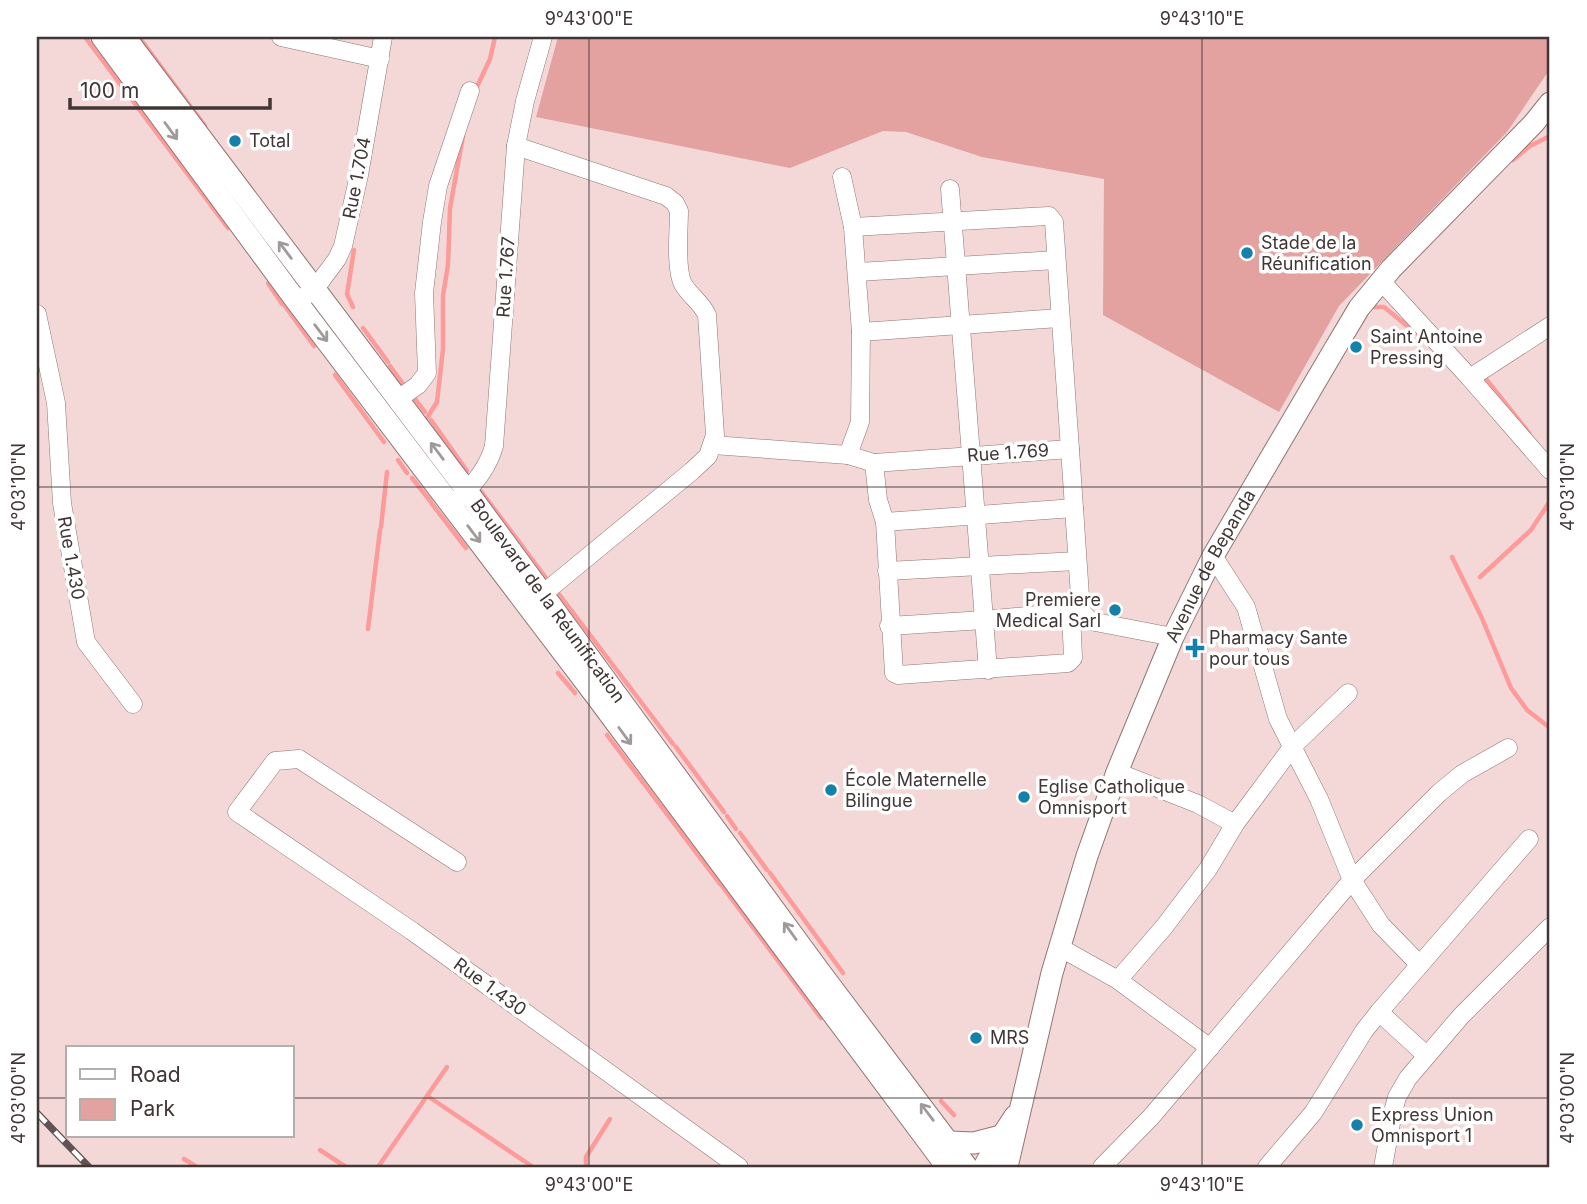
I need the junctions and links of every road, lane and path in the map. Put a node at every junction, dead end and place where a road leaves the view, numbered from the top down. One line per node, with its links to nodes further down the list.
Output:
1 (102, 37): 19 (main road, one-way to 19)
2 (125, 37): 19 (main road, Boulevard de la Réunification, one-way to 2)
3 (281, 37): 6 (street)
4 (383, 37): 6 (street, Rue 1.704)
5 (543, 37): 10 (street, Rue 1.767)
6 (380, 59): 19 (street, Rue 1.704)
7 (470, 91): 26 (street)
8 (1550, 103): 9 (main road, Avenue de Bepanda)
9 (1542, 124): 18 (main road, Avenue de Bepanda)
10 (516, 146): 27 (street); 33 (street, Rue 1.767)
11 (842, 177): 14 (street)
12 (950, 189): 13 (street)
13 (952, 221): 14 (street); 15 (street, Rue 1.769); 16 (street)
14 (853, 227): 17 (street)
15 (1056, 260): 16 (street); 21 (street, Rue 1.769)
16 (955, 268): 17 (street); 22 (street)
17 (858, 272): 24 (street)
18 (1381, 281): 25 (street); 37 (main road, Avenue de Bepanda)
19 (306, 296): 26 (main road, Boulevard de la Réunification); 33 (main road, one-way to 33)
20 (37, 314): 48 (street, Rue 1.430)
21 (1060, 318): 22 (street); 28 (street, Rue 1.769)
22 (960, 325): 24 (street); 30 (street)
23 (1550, 326): 25 (street)
24 (861, 331): 29 (street)
25 (1470, 378): 32 (street)
26 (398, 399): 33 (main road, Boulevard de la Réunification, one-way to 26)
27 (713, 445): 29 (street, Rue 1.769); 41 (street)
28 (1070, 449): 30 (street, Rue 1.769); 34 (street)
29 (848, 455): 31 (street, Rue 1.769)
30 (969, 456): 31 (street, Rue 1.769); 35 (street)
31 (874, 463): 36 (street)
32 (1550, 470)
33 (459, 497): 41 (main road, Boulevard de la Réunification)
34 (1074, 508): 35 (street); 38 (street)
35 (974, 515): 36 (street); 39 (street)
36 (885, 522): 40 (street)
37 (1213, 556): 45 (main road, Avenue de Bepanda); 49 (street)
38 (1077, 561): 39 (street); 42 (street)
39 (979, 567): 40 (street); 43 (street)
40 (887, 570): 44 (street)
41 (536, 600): 63 (main road, Boulevard de la Réunification, one-way to 41); 66 (main road, one-way to 66)
42 (1076, 611): 43 (street); 45 (street); 46 (street)
43 (984, 621): 44 (street); 46 (street)
44 (889, 625): 46 (street)
45 (1172, 637): 51 (main road, Avenue de Bepanda)
46 (988, 670)
47 (1348, 693): 49 (street)
48 (133, 704)
49 (1293, 747): 52 (street); 55 (street)
50 (1508, 748): 55 (street)
51 (1117, 772): 52 (street); 57 (main road, Avenue de Bepanda)
52 (1236, 824): 59 (street)
53 (1529, 839): 58 (street)
54 (457, 862): 65 (street, Rue 1.430)
55 (1352, 880): 58 (street); 61 (street)
56 (1550, 927): 62 (street)
57 (1059, 947): 59 (street); 64 (main road, Avenue de Bepanda)
58 (1420, 965): 60 (street)
59 (1118, 980): 61 (street)
60 (1380, 1012): 62 (street); 70 (street)
61 (1210, 1048): 69 (street)
62 (1426, 1055): 71 (street)
63 (949, 1142): 64 (main road); 67 (main road, Boulevard de la Réunification)
64 (1008, 1155): 68 (main road, Avenue de Bepanda)
65 (739, 1167)
66 (947, 1167)
67 (967, 1167)
68 (984, 1167)
69 (1102, 1167)
70 (1267, 1167)
71 (1383, 1167)

